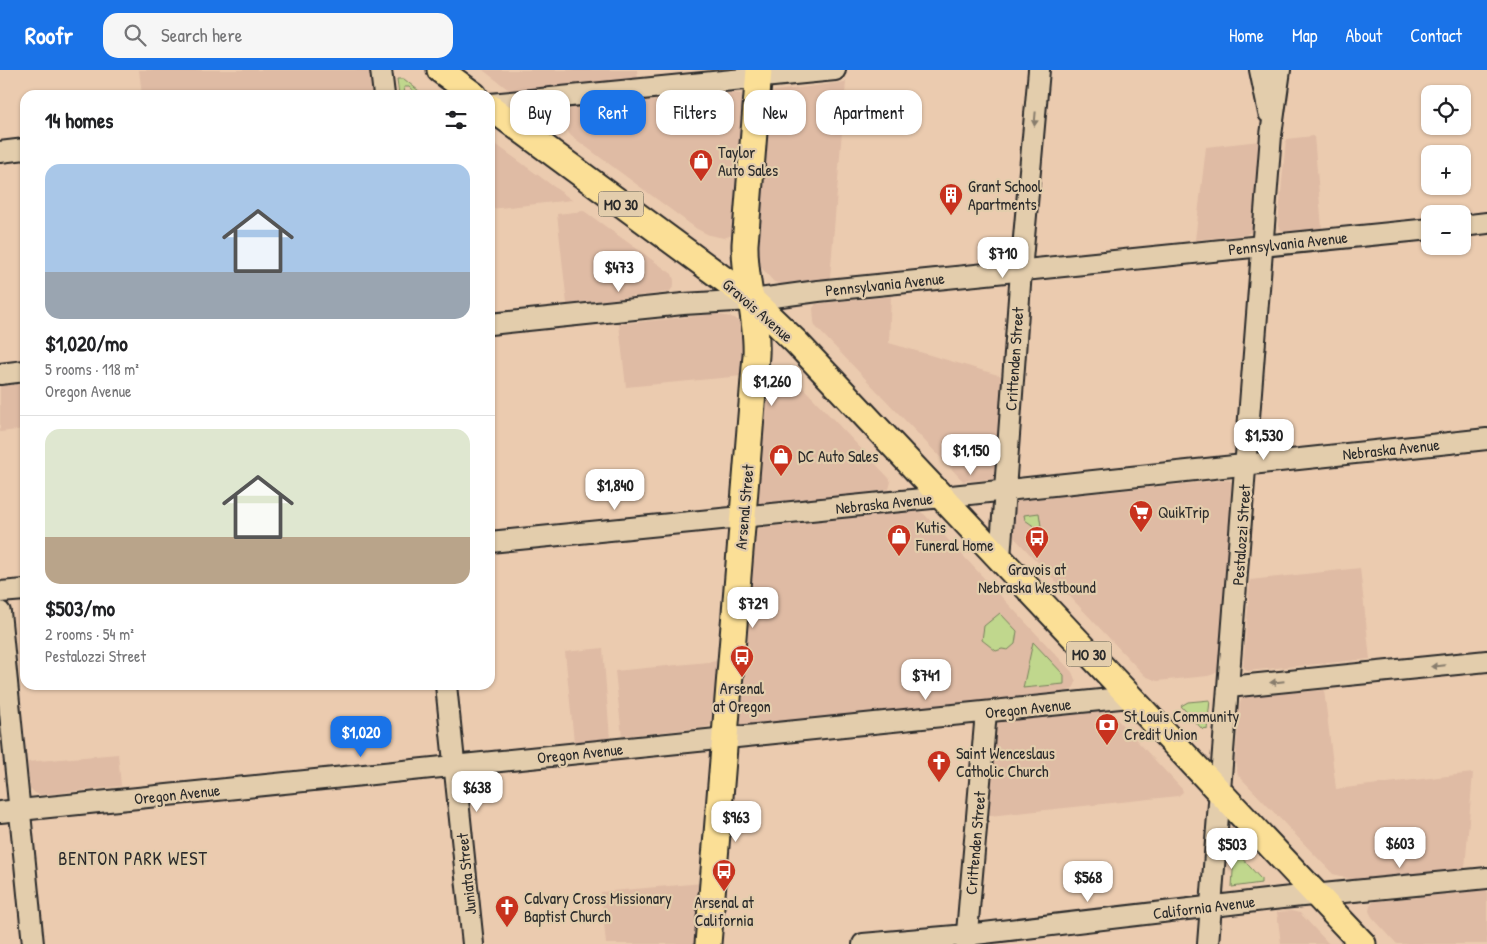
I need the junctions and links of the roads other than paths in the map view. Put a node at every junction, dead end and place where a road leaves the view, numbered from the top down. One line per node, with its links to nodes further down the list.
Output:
1 (381, 70): 8 (street)
2 (440, 70): 9 (main road)
3 (835, 70): 7 (street)
4 (1039, 70): 19 (street, Crittenden Street, one-way to 19)
5 (1260, 70): 12 (street, Pestalozzi Street)
6 (1280, 70): 12 (street, Pestalozzi Street)
7 (759, 74): 10 (street); 20 (main road, Arsenal Street)
8 (383, 90)
9 (467, 90)
10 (495, 104)
11 (495, 109): 20 (main road, Gravois Avenue / MO 30)
12 (1272, 125): 18 (street, Pestalozzi Street)
13 (20, 150): 14 (street)
14 (0, 152)
15 (1487, 223): 16 (street)
16 (1471, 225)
17 (1421, 230): 18 (street, Pennsylvania Avenue)
18 (1262, 246): 19 (street, Pennsylvania Avenue); 25 (street, Pestalozzi Street)
19 (1021, 271): 20 (street, Pennsylvania Avenue); 26 (street, Crittenden Street)
20 (752, 300): 21 (street, Pennsylvania Avenue); 27 (main road, Gravois Avenue / MO 30); 28 (main road, Arsenal Street)
21 (495, 323)
22 (20, 372): 23 (street)
23 (0, 374)
24 (1487, 439): 25 (street, Nebraska Avenue)
25 (1246, 465): 26 (street, Nebraska Avenue); 35 (street, Pestalozzi Street)
26 (1004, 490): 27 (street, Nebraska Avenue); 30 (street, Crittenden Street)
27 (942, 497): 28 (street, Nebraska Avenue); 30 (main road, Gravois Avenue / MO 30)
28 (743, 516): 29 (street, Nebraska Avenue); 39 (main road, Arsenal Street)
29 (495, 541)
30 (1000, 558): 37 (main road, Gravois Avenue / MO 30)
31 (20, 590): 32 (street)
32 (0, 592)
33 (0, 612): 42 (street)
34 (1487, 661): 35 (street, one-way to 35)
35 (1229, 687): 41 (street, Pestalozzi Street)
36 (446, 690): 40 (street, Juniata Street)
37 (1130, 697): 38 (street, Oregon Avenue); 41 (main road, Gravois Avenue / MO 30)
38 (986, 712): 39 (street, Oregon Avenue); 46 (street, Crittenden Street)
39 (725, 739): 40 (street, Oregon Avenue); 49 (main road, Arsenal Street)
40 (454, 766): 42 (street, Oregon Avenue); 48 (street, Juniata Street)
41 (1221, 793): 44 (main road, Gravois Avenue / MO 30); 45 (street, Pestalozzi Street)
42 (10, 811): 47 (street)
43 (1487, 878): 44 (street, California Avenue)
44 (1317, 895): 45 (street, California Avenue); 52 (main road, Gravois Avenue / MO 30)
45 (1212, 906): 46 (street, California Avenue); 51 (street, Pestalozzi Street)
46 (966, 939): 50 (street, California Avenue)
47 (33, 944)
48 (473, 944)
49 (708, 944)
50 (863, 944)
51 (1208, 944)
52 (1363, 944)

